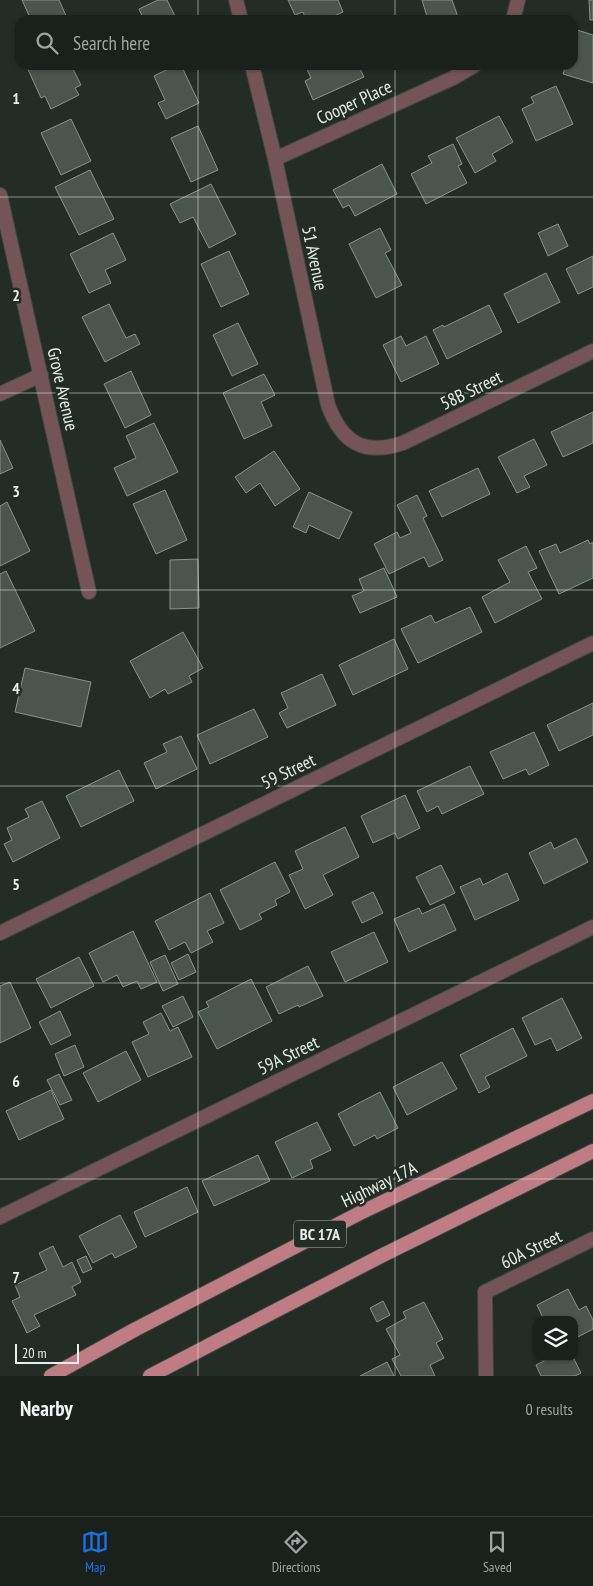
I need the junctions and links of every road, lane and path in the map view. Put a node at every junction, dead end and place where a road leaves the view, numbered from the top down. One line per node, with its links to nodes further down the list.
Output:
1 (236, 0): 3 (street)
2 (518, 0): 4 (street)
3 (240, 15)
4 (514, 15)
5 (253, 70): 7 (street, 51 Avenue)
6 (467, 70): 7 (street, Cooper Place)
7 (275, 159): 12 (street, 51 Avenue)
8 (0, 195): 10 (street, Grove Avenue)
9 (593, 351): 12 (street, 58B Street)
10 (41, 375): 11 (street); 13 (street, Grove Avenue)
11 (0, 394)
12 (362, 446)
13 (89, 592)
14 (593, 643): 16 (street, 59 Street)
15 (591, 932): 19 (street, 59A Street)
16 (0, 933)
17 (593, 1101): 21 (main road, Highway 17A / BC 17A)
18 (593, 1151): 22 (main road, BC 17A)
19 (0, 1217)
20 (593, 1239): 23 (street, 60A Street)
21 (51, 1376)
22 (150, 1376)
23 (486, 1376)

